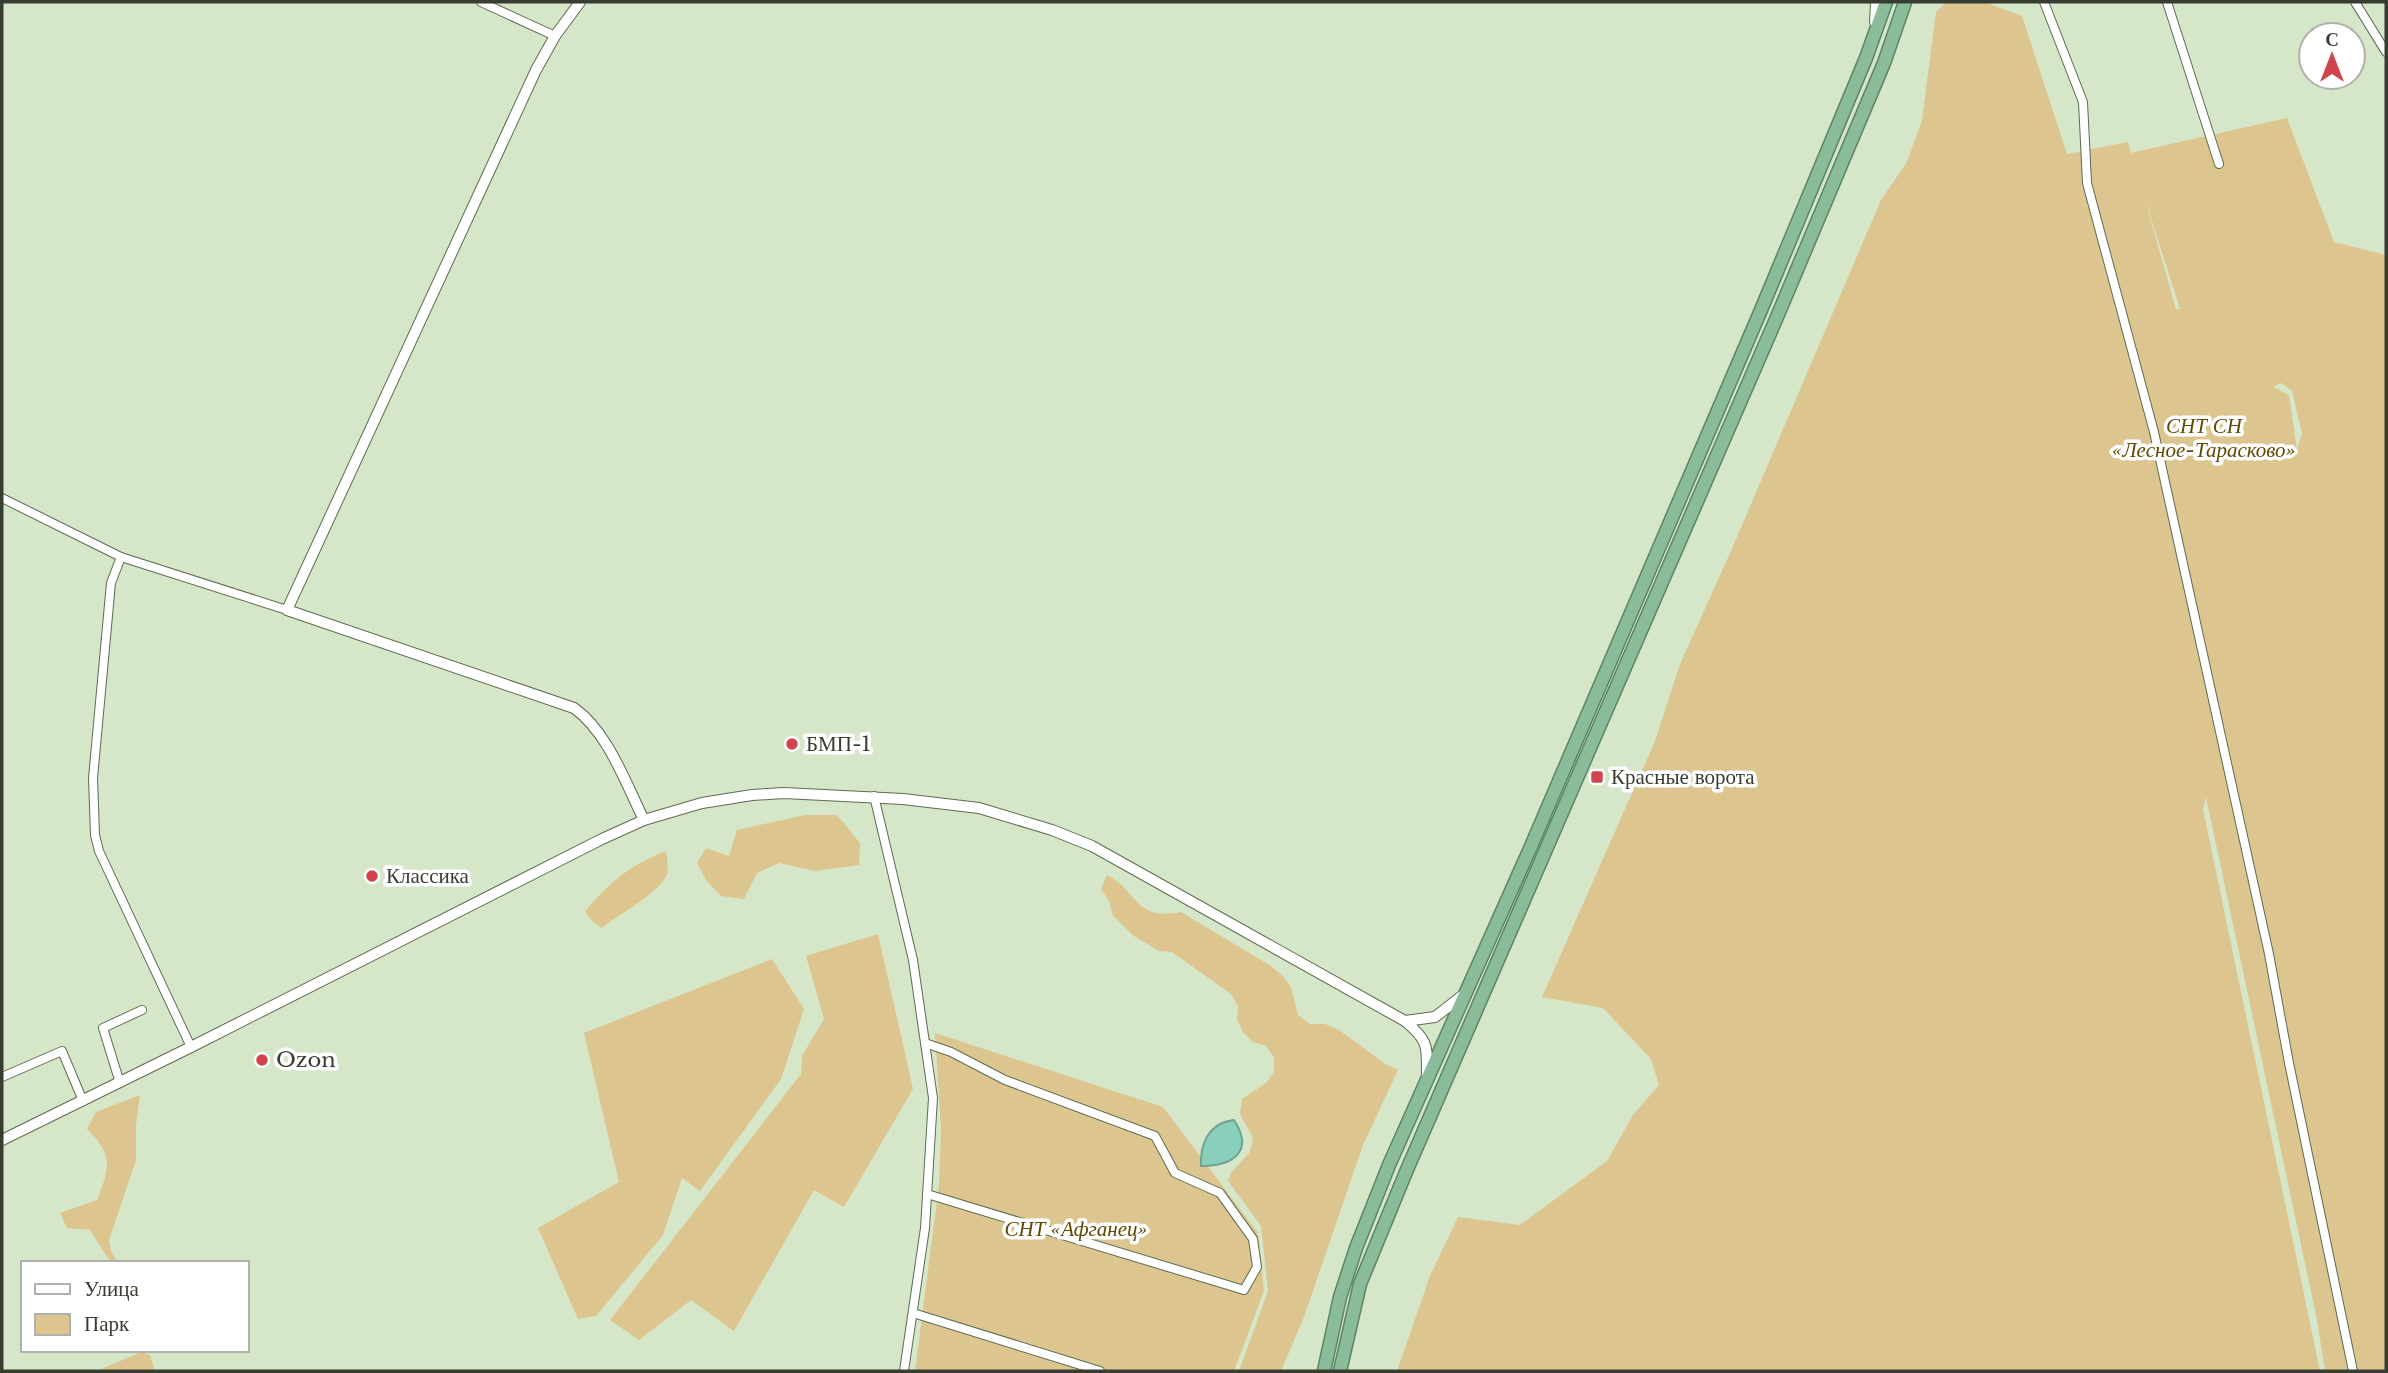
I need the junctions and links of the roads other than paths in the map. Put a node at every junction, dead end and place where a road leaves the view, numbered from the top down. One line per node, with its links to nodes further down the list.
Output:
1 (481, 2): 9 (street)
2 (580, 2): 9 (street)
3 (1876, 2): 10 (street)
4 (1886, 2): 10 (highway)
5 (1905, 2): 33 (highway)
6 (2044, 2): 34 (street)
7 (2166, 2): 12 (street)
8 (2355, 2): 11 (street)
9 (555, 36): 15 (street)
10 (1872, 40): 18 (highway)
11 (2386, 52)
12 (2219, 164)
13 (2, 498): 14 (street)
14 (121, 557): 15 (street); 22 (street)
15 (287, 610): 17 (street)
16 (874, 796): 17 (street); 20 (street); 21 (street)
17 (644, 820): 22 (street)
18 (1464, 994): 20 (street); 24 (highway)
19 (142, 1010): 25 (street)
20 (1405, 1021): 24 (street)
21 (925, 1043): 28 (street); 28 (street)
22 (191, 1048): 25 (street)
23 (2, 1077): 26 (street)
24 (1427, 1077): 32 (highway)
25 (120, 1083): 26 (street)
26 (83, 1101): 27 (street)
27 (2, 1140)
28 (927, 1194): 29 (street)
29 (913, 1313): 30 (street); 31 (street)
30 (904, 1371)
31 (1100, 1371)
32 (1324, 1371)
33 (1340, 1371)
34 (2353, 1371)

